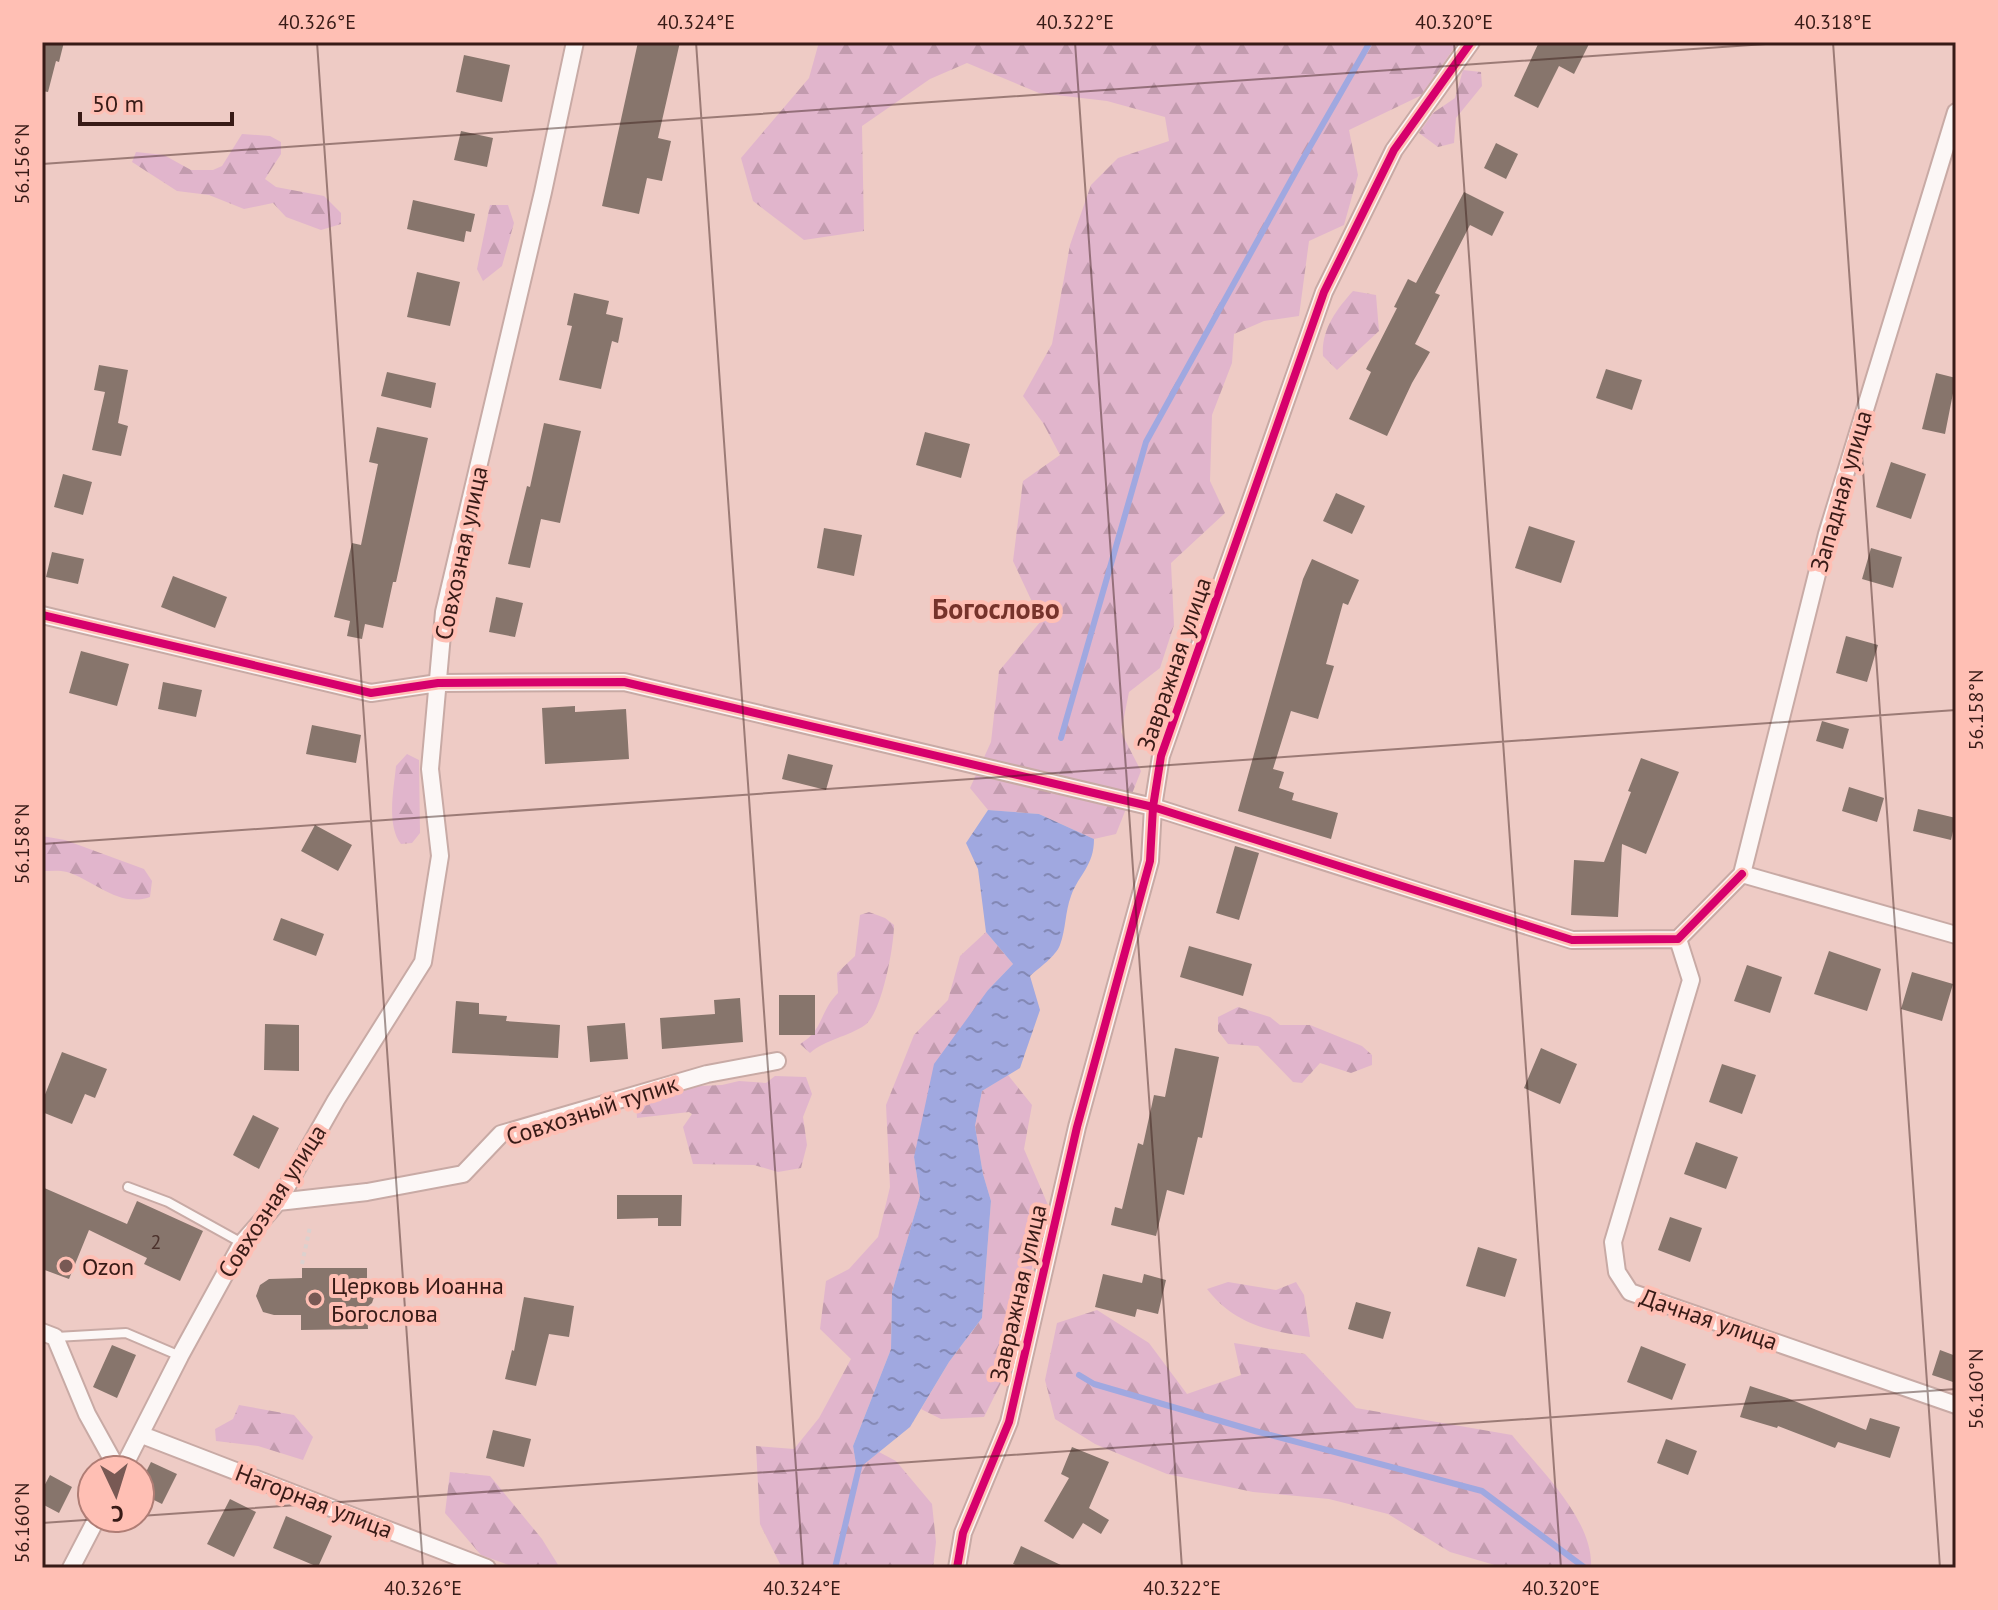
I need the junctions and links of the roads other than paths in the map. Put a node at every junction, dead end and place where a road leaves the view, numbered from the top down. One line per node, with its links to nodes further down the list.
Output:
1 (575, 42): 5 (street, Совхозная улица)
2 (1471, 42): 6 (street, Завражная улица)
3 (1956, 112): 7 (street, Западная улица)
4 (42, 615): 5 (street)
5 (438, 683): 6 (street); 12 (street, Совхозная улица)
6 (1153, 807): 9 (street); 23 (street, Завражная улица)
7 (1742, 874): 8 (street); 9 (street)
8 (1956, 935)
9 (1678, 939): 16 (street, Дачная улица)
10 (777, 1061): 12 (street, Совхозный тупик)
11 (128, 1187): 13 (lane)
12 (278, 1202): 13 (street, Совхозная улица)
13 (242, 1243): 15 (street, Совхозная улица)
14 (49, 1334): 15 (lane); 18 (street)
15 (180, 1356): 17 (street, Совхозная улица)
16 (1956, 1405)
17 (142, 1435): 19 (street, Совхозная улица); 22 (street, Нагорная улица)
18 (111, 1454)
19 (130, 1454)
20 (89, 1534): 21 (street)
21 (71, 1568)
22 (487, 1568)
23 (957, 1568)

